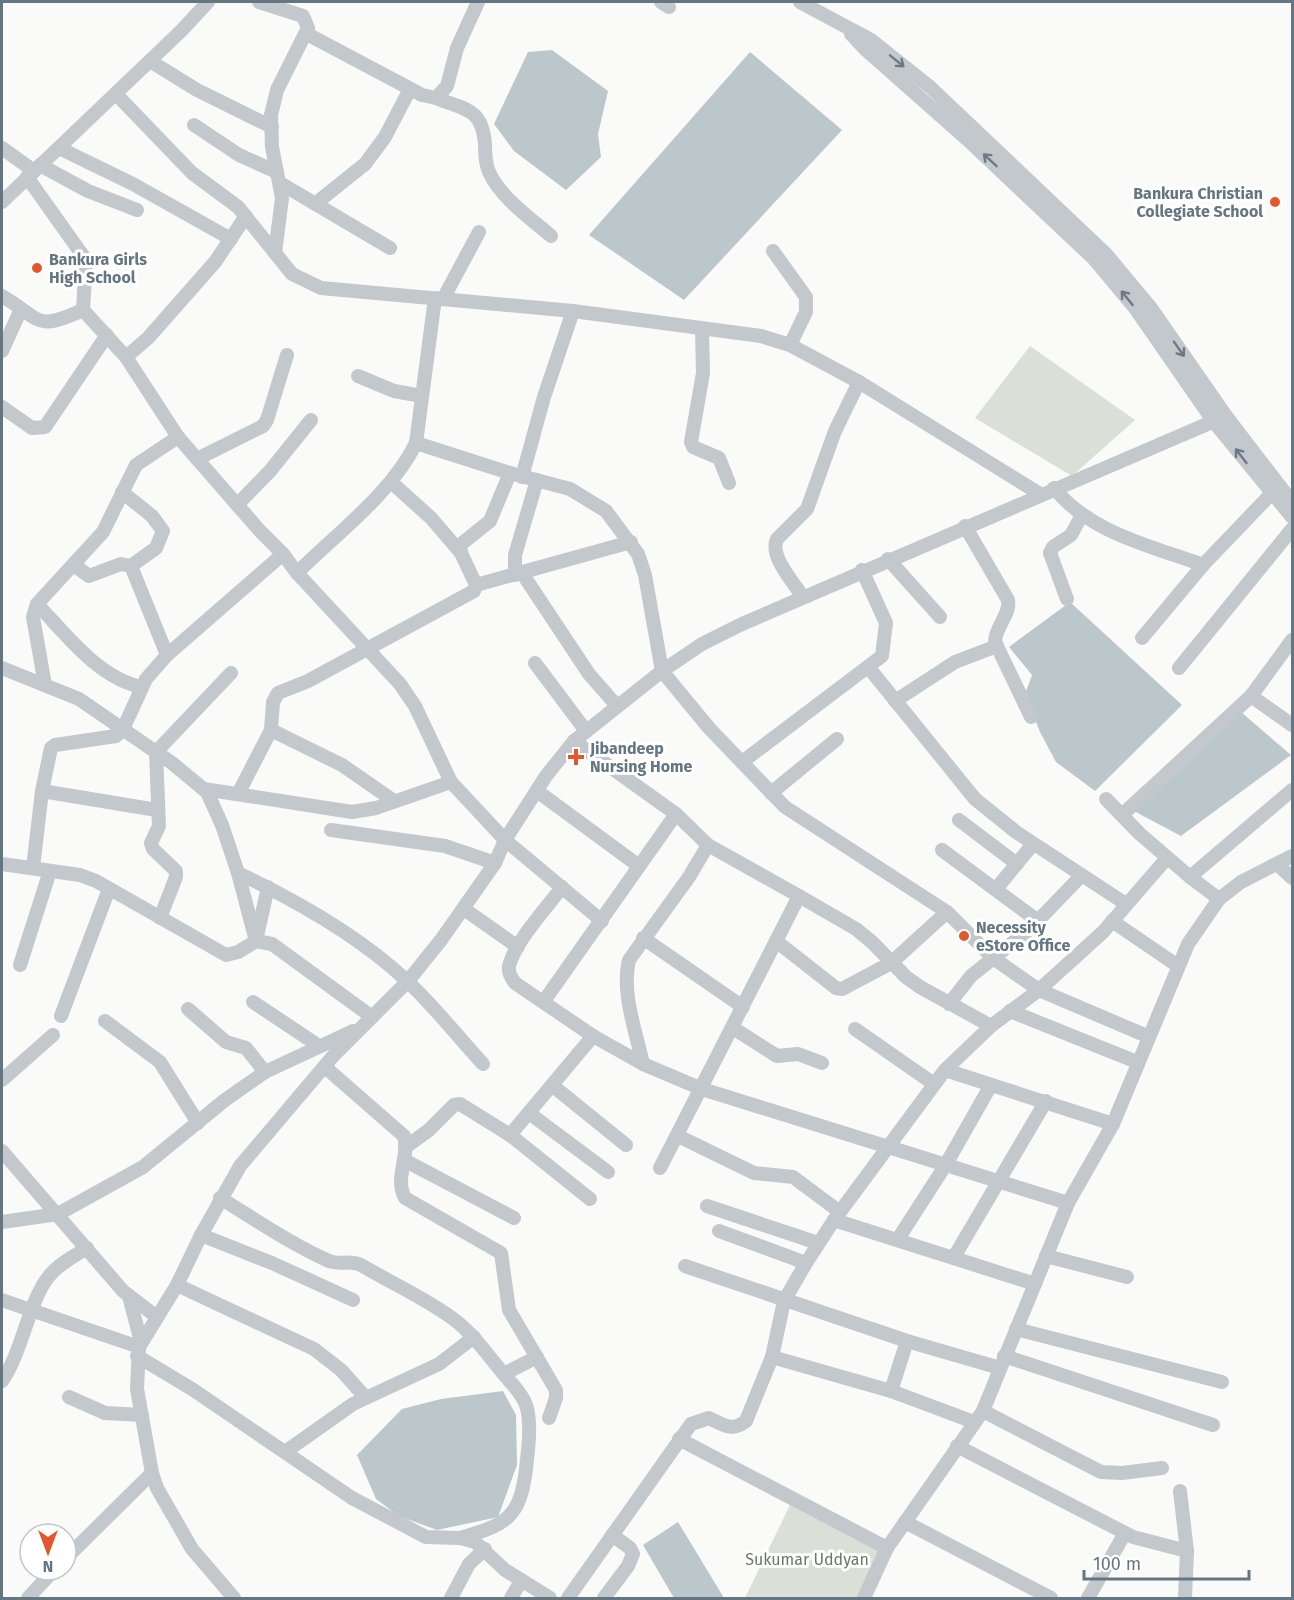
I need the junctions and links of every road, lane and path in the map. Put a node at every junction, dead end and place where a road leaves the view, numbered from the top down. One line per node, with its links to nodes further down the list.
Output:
1 (208, 2): 6 (street)
2 (259, 2): 5 (street)
3 (478, 2): 9 (street)
4 (800, 2): 41 (street)
5 (307, 34): 7 (street); 11 (street)
6 (150, 61): 8 (street); 11 (street)
7 (410, 89): 9 (street); 17 (street)
8 (116, 94): 13 (street); 19 (street)
9 (436, 98): 21 (street)
10 (194, 125): 15 (street)
11 (272, 128): 15 (street)
12 (2, 148): 14 (street)
13 (59, 148): 14 (street); 22 (street)
14 (34, 171): 16 (street); 18 (street); 29 (street)
15 (278, 178): 17 (street); 25 (street)
16 (2, 202)
17 (315, 204): 23 (street)
18 (137, 210)
19 (246, 216): 22 (street); 25 (street)
20 (479, 232): 27 (street)
21 (550, 236)
22 (231, 239): 36 (street)
23 (390, 248)
24 (773, 251): 33 (street)
25 (275, 253): 27 (street)
26 (2, 296): 28 (street)
27 (439, 298): 30 (street); 39 (street)
28 (21, 309): 29 (street); 34 (street)
29 (83, 310): 32 (street)
30 (573, 311): 31 (street); 46 (street)
31 (702, 330): 33 (street); 49 (street)
32 (107, 334): 36 (street); 40 (street)
33 (790, 345): 38 (street)
34 (2, 351)
35 (286, 355): 45 (street)
36 (126, 357): 43 (street)
37 (358, 376): 39 (street)
38 (859, 382): 52 (street); 71 (street)
39 (422, 396): 44 (street)
40 (2, 407)
41 (1220, 418): 50 (street); 53 (street, one-way to 41); 54 (street)
42 (311, 420): 55 (street)
43 (178, 437): 45 (street); 51 (street)
44 (416, 443): 46 (street); 48 (street)
45 (197, 459): 55 (street)
46 (516, 475): 47 (street); 61 (street)
47 (537, 480): 60 (street); 69 (street)
48 (391, 482): 61 (street); 68 (street)
49 (729, 483)
50 (1054, 489): 52 (street); 56 (street)
51 (122, 492): 64 (street); 66 (street)
52 (1040, 494): 58 (street)
53 (1271, 494): 57 (street); 65 (street)
54 (1293, 502)
55 (237, 505): 62 (street)
56 (1082, 515): 65 (street); 72 (street)
57 (1293, 517)
58 (965, 526): 63 (street); 77 (street)
59 (1293, 529): 83 (street)
60 (631, 542): 69 (street); 84 (street)
61 (461, 553): 70 (street)
62 (283, 554): 68 (street); 79 (street)
63 (888, 559): 67 (street); 74 (street)
64 (74, 565): 66 (street); 73 (street)
65 (1203, 565): 75 (street)
66 (131, 566): 79 (street)
67 (862, 570): 71 (street); 82 (street)
68 (297, 573): 78 (street)
69 (519, 574): 70 (street); 90 (street)
70 (476, 585): 78 (street)
71 (802, 596): 84 (street)
72 (1067, 598)
73 (37, 604): 86 (street); 87 (street)
74 (940, 617)
75 (1142, 638)
76 (1293, 640): 88 (street)
77 (996, 646): 89 (street); 91 (street)
78 (367, 647): 94 (street); 100 (street)
79 (168, 655): 87 (street)
80 (535, 663): 95 (street)
81 (2, 668): 86 (street)
82 (869, 668): 89 (street); 99 (street)
83 (1179, 668)
84 (662, 671): 90 (street); 99 (street)
85 (231, 673): 98 (street)
86 (45, 685): 93 (street)
87 (142, 687): 93 (street)
88 (1251, 696): 92 (street); 111 (street)
89 (896, 701): 115 (street)
90 (617, 706): 95 (street)
91 (1031, 717)
92 (1293, 725)
93 (123, 729): 98 (street); 103 (street)
94 (271, 730): 106 (street); 108 (street)
95 (586, 731): 97 (street)
96 (837, 739): 105 (street)
97 (574, 741): 104 (street); 110 (street)
98 (156, 752): 101 (street); 109 (street)
99 (742, 762): 105 (street)
100 (451, 782): 108 (street); 114 (street)
101 (204, 789): 106 (street); 127 (street)
102 (1293, 790): 129 (street)
103 (42, 791): 109 (street); 125 (street)
104 (537, 791): 114 (street); 124 (street)
105 (771, 793): 139 (street)
106 (238, 794): 108 (street)
107 (1106, 799): 111 (street)
108 (394, 801)
109 (157, 810): 140 (street)
110 (676, 814): 116 (street); 124 (street)
111 (1124, 814): 119 (street)
112 (959, 820): 122 (street)
113 (331, 830): 120 (street)
114 (505, 840): 120 (street); 132 (street)
115 (1034, 844): 122 (street); 128 (street)
116 (708, 845): 135 (street); 144 (street)
117 (942, 849): 134 (street)
118 (1293, 856): 123 (street)
119 (1167, 858): 129 (street); 137 (street)
120 (495, 863): 138 (street)
121 (2, 864): 125 (street)
122 (1017, 864): 134 (street)
123 (1277, 864): 130 (street); 136 (street)
124 (639, 866): 141 (street)
125 (33, 868): 126 (street)
126 (50, 871): 133 (street); 150 (street)
127 (238, 873): 131 (street); 145 (street)
128 (1081, 876): 137 (street); 142 (street)
129 (1190, 877): 136 (street)
130 (1293, 878)
131 (268, 887): 145 (street); 152 (street)
132 (562, 887): 141 (street); 147 (street)
133 (109, 889): 140 (street); 160 (street)
134 (996, 889): 142 (street)
135 (799, 896): 146 (street); 149 (street)
136 (1219, 899): 151 (street)
137 (1126, 904): 143 (street)
138 (464, 909): 147 (street); 152 (street)
139 (947, 912): 148 (street); 149 (street)
140 (160, 918): 145 (street)
141 (602, 921): 154 (street)
142 (1038, 921): 148 (street)
143 (1112, 921): 151 (street); 153 (street)
144 (643, 938): 157 (street); 174 (street)
145 (256, 941): 161 (street)
146 (776, 941): 149 (street); 157 (street)
147 (518, 947): 154 (street)
148 (993, 958): 153 (street); 156 (street)
149 (891, 963): 156 (street)
150 (20, 964)
151 (1178, 966): 169 (street)
152 (408, 981): 161 (street); 173 (street)
153 (1039, 990): 159 (street); 169 (street)
154 (544, 1001): 168 (street)
155 (253, 1002): 170 (street)
156 (949, 1004): 163 (street)
157 (743, 1007): 164 (street)
158 (188, 1009): 177 (street)
159 (1010, 1011): 163 (street); 171 (street)
160 (61, 1016)
161 (372, 1017): 165 (street)
162 (105, 1021): 185 (street)
163 (991, 1026): 176 (street)
164 (733, 1028): 172 (street); 182 (street)
165 (358, 1029): 170 (street); 175 (street)
166 (855, 1029): 179 (street)
167 (53, 1035): 178 (street)
168 (593, 1036): 174 (street); 181 (street)
169 (1147, 1036): 171 (street)
170 (319, 1046): 177 (street)
171 (1137, 1062): 186 (street)
172 (822, 1063)
173 (483, 1064)
174 (643, 1064): 182 (street)
175 (325, 1067): 192 (street); 197 (street)
176 (945, 1070): 179 (street); 180 (street)
177 (265, 1072): 185 (street)
178 (2, 1080)
179 (934, 1084): 190 (street)
180 (992, 1085): 183 (street); 193 (street)
181 (553, 1086): 184 (street); 189 (street)
182 (702, 1089): 188 (street); 190 (street)
183 (1046, 1101): 186 (street); 196 (street)
184 (528, 1113): 187 (street); 195 (street)
185 (198, 1123): 201 (street)
186 (1113, 1124): 199 (street)
187 (510, 1135): 192 (street); 198 (street)
188 (678, 1136): 194 (street); 202 (street)
189 (626, 1145)
190 (888, 1148): 193 (street); 202 (street)
191 (2, 1150): 201 (street)
192 (405, 1153): 203 (street); 227 (street)
193 (945, 1166): 196 (street); 207 (street)
194 (660, 1168)
195 (608, 1172)
196 (999, 1180): 199 (street); 211 (street)
197 (220, 1198): 206 (street); 224 (street)
198 (590, 1198)
199 (1068, 1203): 210 (street)
200 (707, 1206): 208 (street)
201 (58, 1214): 204 (street); 209 (street)
202 (837, 1216): 207 (street); 208 (street)
203 (514, 1218)
204 (2, 1222)
205 (719, 1231): 212 (street)
206 (201, 1235): 216 (street); 219 (street)
207 (898, 1239): 211 (street)
208 (818, 1243): 212 (street)
209 (87, 1248): 217 (street); 221 (street)
210 (1046, 1256): 214 (street); 215 (street)
211 (954, 1257): 215 (street)
212 (806, 1263): 220 (street)
213 (685, 1266): 220 (street)
214 (1127, 1277)
215 (1035, 1284): 223 (street)
216 (177, 1285): 222 (street); 235 (street)
217 (129, 1296): 222 (street); 226 (street)
218 (2, 1300): 221 (street)
219 (353, 1300)
220 (784, 1301): 225 (street); 228 (street)
221 (33, 1312): 226 (street); 231 (street)
222 (157, 1317): 226 (street)
223 (1016, 1329): 229 (street); 232 (street)
224 (474, 1337): 230 (street); 235 (street)
225 (907, 1341): 229 (street); 233 (street)
226 (139, 1349): 236 (street); 242 (street)
227 (537, 1357): 230 (street); 238 (street)
228 (772, 1357): 233 (street); 240 (street)
229 (1002, 1362): 237 (street); 239 (street)
230 (504, 1374): 249 (street)
231 (2, 1381)
232 (1222, 1382)
233 (891, 1391): 237 (street)
234 (69, 1397): 236 (street)
235 (365, 1397): 242 (street)
236 (142, 1415): 244 (street)
237 (978, 1416): 241 (street); 243 (street)
238 (549, 1418)
239 (1213, 1425)
240 (679, 1439): 248 (street); 251 (street)
241 (957, 1446): 246 (street); 247 (street)
242 (285, 1452): 249 (street)
243 (1162, 1468)
244 (152, 1473): 250 (street); 258 (street)
245 (1180, 1491): 253 (street)
246 (905, 1522): 251 (street); 256 (street)
247 (1125, 1533): 253 (street); 266 (street)
248 (612, 1535): 262 (street); 263 (street)
249 (460, 1538): 252 (street)
250 (78, 1546)
251 (887, 1548): 264 (street)
252 (485, 1549): 254 (street); 259 (street)
253 (1186, 1551): 267 (street)
254 (521, 1581): 260 (street); 261 (street)
255 (43, 1582): 257 (street)
256 (1024, 1592): 265 (street)
257 (28, 1599)
258 (234, 1599)
259 (451, 1599)
260 (511, 1599)
261 (550, 1599)
262 (568, 1599)
263 (604, 1599)
264 (864, 1599)
265 (1051, 1599)
266 (1088, 1599)
267 (1185, 1599)

